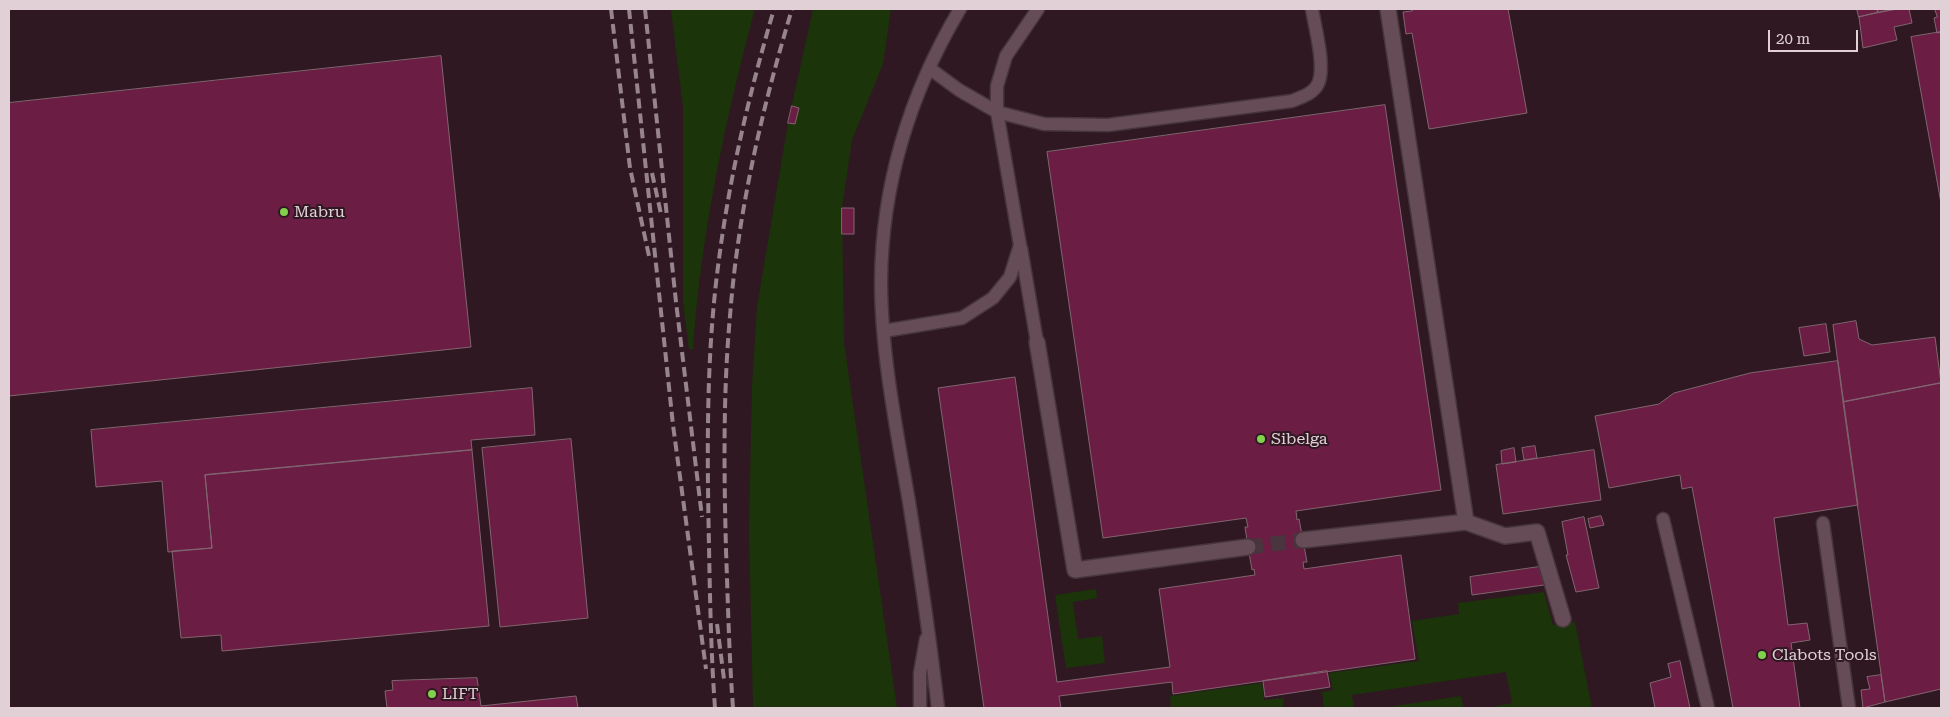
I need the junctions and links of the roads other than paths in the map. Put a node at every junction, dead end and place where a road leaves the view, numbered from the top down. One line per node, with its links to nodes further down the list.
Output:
1 (960, 9): 5 (lane)
2 (1038, 9): 6 (lane)
3 (1312, 9): 6 (lane)
4 (1388, 9): 11 (street)
5 (929, 68): 6 (lane); 8 (lane)
6 (997, 112): 7 (lane)
7 (1020, 245): 8 (lane); 9 (lane)
8 (884, 331): 16 (lane)
9 (1037, 342): 14 (street)
10 (1663, 518): 19 (lane)
11 (1466, 522): 13 (street); 15 (street)
12 (1823, 523): 20 (lane)
13 (1303, 540)
14 (1248, 547)
15 (1563, 619)
16 (928, 627): 17 (lane); 18 (lane)
17 (920, 708)
18 (938, 708)
19 (1708, 708)
20 (1849, 708)

